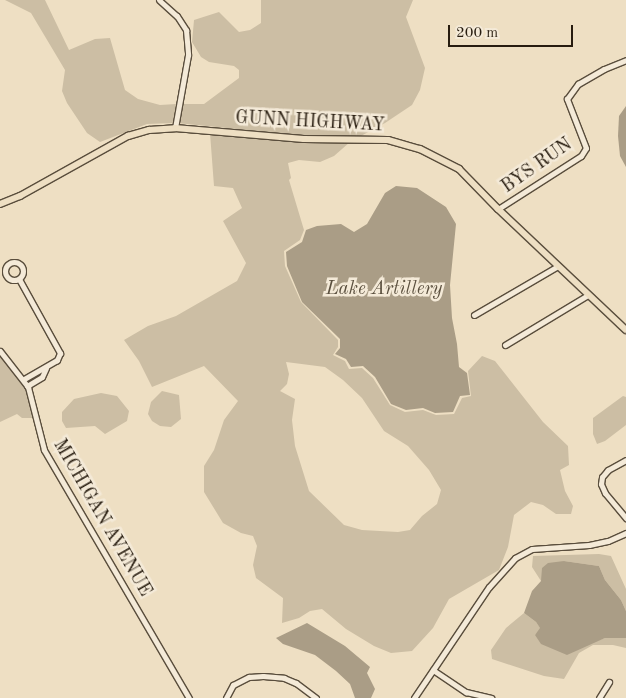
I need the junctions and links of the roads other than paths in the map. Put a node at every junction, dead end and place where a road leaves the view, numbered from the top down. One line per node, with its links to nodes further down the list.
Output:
1 (159, 0): 3 (street)
2 (626, 60): 5 (street, BYS RUN)
3 (175, 128): 4 (main road, GUNN HIGHWAY); 5 (main road, GUNN HIGHWAY)
4 (0, 204)
5 (498, 209): 6 (main road, GUNN HIGHWAY)
6 (558, 266): 8 (main road, GUNN HIGHWAY); 9 (street)
7 (19, 279): 13 (street)
8 (588, 295): 10 (main road, GUNN HIGHWAY); 11 (street)
9 (474, 315)
10 (626, 330)
11 (505, 345)
12 (0, 351): 14 (street, MICHIGAN AVENUE)
13 (46, 367): 14 (street); 15 (street)
14 (23, 380): 15 (street, MICHIGAN AVENUE)
15 (27, 386): 21 (street, MICHIGAN AVENUE)
16 (626, 460): 17 (street)
17 (626, 518)
18 (626, 532): 19 (street)
19 (433, 670): 24 (street); 25 (street)
20 (609, 682): 26 (street)
21 (189, 698)
22 (226, 698): 23 (street)
23 (316, 698)
24 (414, 698)
25 (491, 698)
26 (600, 698)

